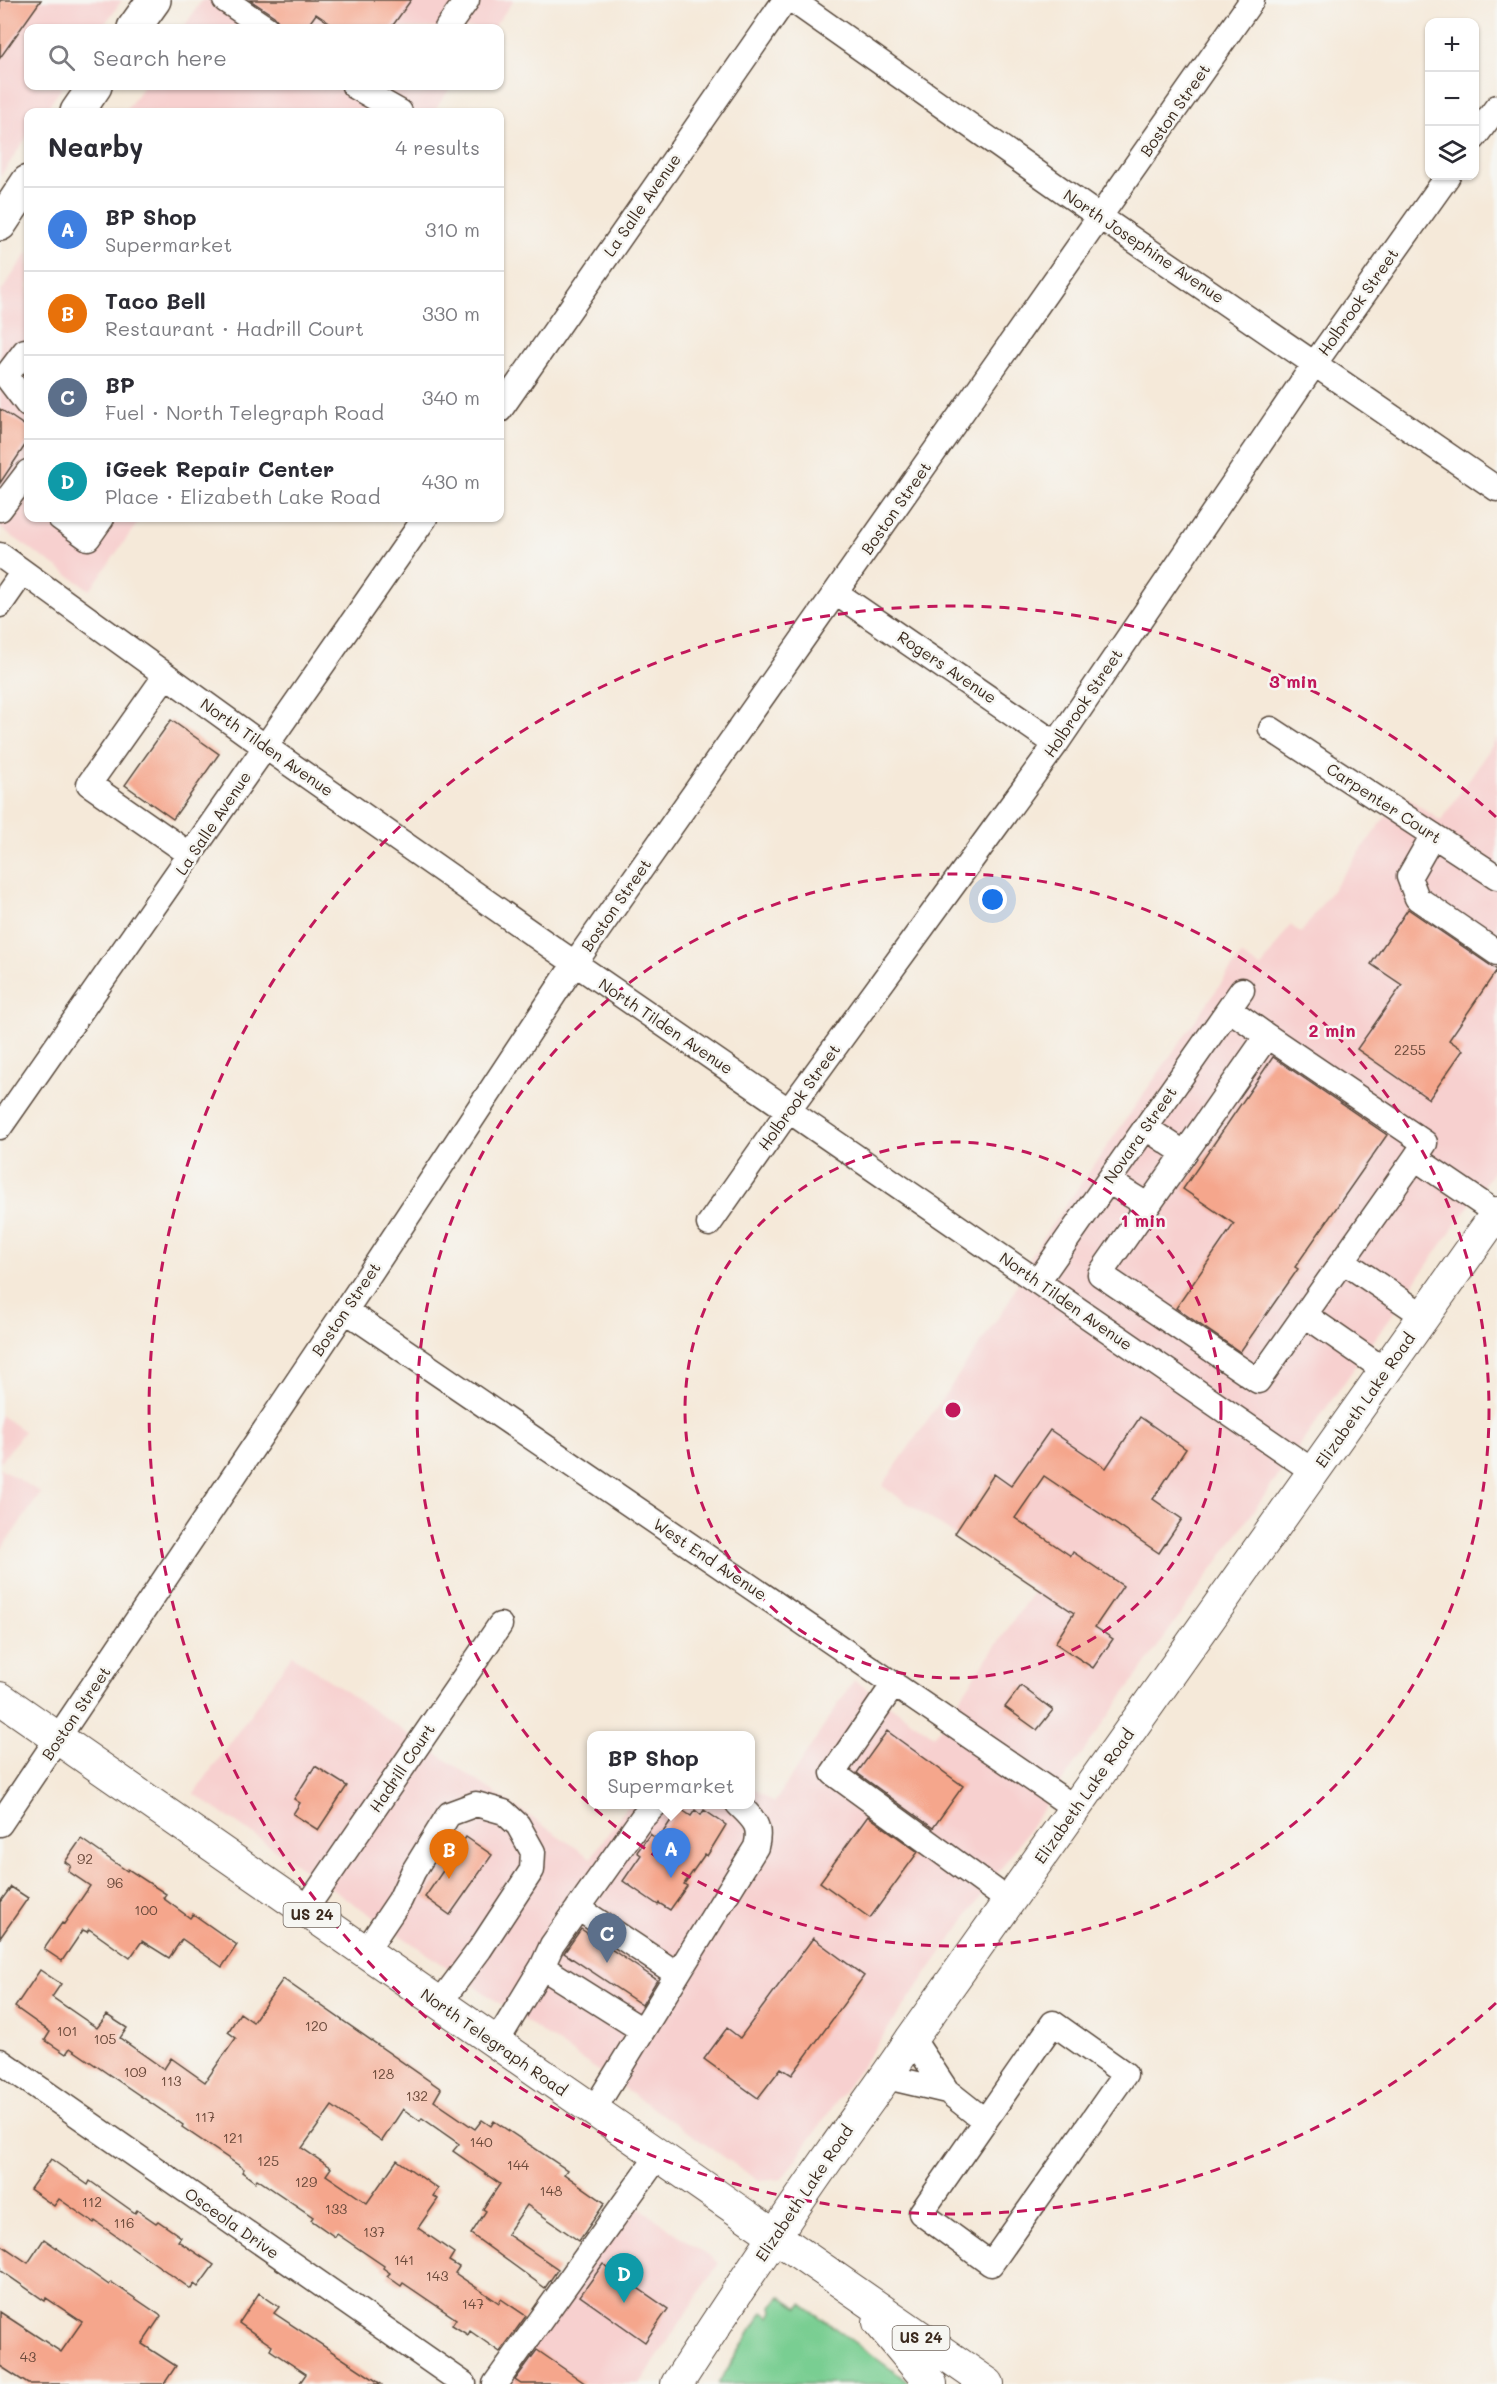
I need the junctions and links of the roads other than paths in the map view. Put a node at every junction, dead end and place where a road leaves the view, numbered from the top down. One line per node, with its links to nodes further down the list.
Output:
1 (154, 0): 7 (highway)
2 (225, 0): 8 (street)
3 (467, 0): 9 (street)
4 (785, 0): 23 (street, La Salle Avenue)
5 (792, 0): 19 (street, North Josephine Avenue)
6 (1252, 0): 19 (street, Boston Street)
7 (137, 24)
8 (260, 24)
9 (450, 24)
10 (92, 90): 13 (highway)
11 (361, 90): 14 (street)
12 (1497, 106): 15 (street)
13 (80, 108)
14 (393, 108)
15 (1479, 131)
16 (1445, 180): 21 (street, Holbrook Street)
17 (24, 187): 18 (highway)
18 (3, 213)
19 (1101, 217): 21 (street, North Josephine Avenue); 32 (street, Boston Street)
20 (24, 352): 22 (street)
21 (1315, 363): 25 (street, North Josephine Avenue); 36 (street, Holbrook Street)
22 (24, 400)
23 (504, 404)
24 (24, 485): 26 (street)
25 (1497, 489)
26 (0, 509)
27 (66, 522): 28 (street)
28 (99, 522)
29 (422, 522): 37 (street, La Salle Avenue)
30 (0, 555): 31 (street, North Tilden Avenue)
31 (23, 572): 33 (street); 34 (street, North Tilden Avenue)
32 (836, 592): 36 (street, Rogers Avenue); 42 (street, Boston Street)
33 (0, 605)
34 (166, 675): 37 (street, North Tilden Avenue); 39 (street)
35 (1271, 729): 38 (street, Carpenter Court)
36 (1056, 744): 44 (street, Holbrook Street)
37 (265, 746): 39 (street, La Salle Avenue); 42 (street, North Tilden Avenue)
38 (1432, 835): 40 (street, Carpenter Court); 41 (street)
39 (191, 855): 45 (street, La Salle Avenue)
40 (1497, 878)
41 (1497, 954)
42 (575, 963): 44 (street, North Tilden Avenue); 55 (street, Boston Street)
43 (1267, 1036): 46 (street, Novara Street); 47 (street); 48 (street)
44 (789, 1110): 52 (street, Holbrook Street); 54 (street, North Tilden Avenue)
45 (0, 1127)
46 (1146, 1128): 47 (street); 49 (street, Novara Street)
47 (1184, 1153): 50 (street)
48 (1415, 1158): 51 (street); 53 (street)
49 (1108, 1181): 50 (street); 54 (street, Novara Street)
50 (1147, 1205): 56 (street)
51 (1497, 1213): 58 (main road, Elizabeth Lake Road)
52 (709, 1224)
53 (1343, 1261): 57 (street); 58 (street)
54 (1038, 1281): 59 (street, North Tilden Avenue)
55 (345, 1310): 63 (street, West End Avenue); 65 (street, Boston Street)
56 (1158, 1315): 57 (street); 59 (street)
57 (1305, 1315): 60 (street)
58 (1424, 1316): 60 (main road, Elizabeth Lake Road)
59 (1135, 1348): 61 (street, North Tilden Avenue)
60 (1386, 1371): 61 (main road, Elizabeth Lake Road)
61 (1314, 1472): 66 (main road, Elizabeth Lake Road)
62 (500, 1625): 72 (street, Hadrill Court)
63 (894, 1684): 66 (street, West End Avenue); 70 (street)
64 (0, 1698): 65 (main road, North Telegraph Road / US 24)
65 (59, 1738): 69 (street, Boston Street); 72 (main road, North Telegraph Road / US 24)
66 (1075, 1808): 70 (main road, Elizabeth Lake Road)
67 (651, 1809): 71 (street)
68 (743, 1809): 75 (street)
69 (0, 1824)
70 (1009, 1901): 78 (main road, Elizabeth Lake Road)
71 (578, 1908): 74 (street); 75 (street)
72 (305, 1910): 73 (main road, North Telegraph Road / US 24)
73 (365, 1952): 76 (main road, North Telegraph Road / US 24); 76 (street)
74 (542, 1967): 77 (street); 79 (street)
75 (677, 1974): 77 (street)
76 (439, 2004): 79 (main road, North Telegraph Road / US 24)
77 (642, 2030): 83 (street)
78 (912, 2038): 81 (main road, Elizabeth Lake Road); 82 (street)
79 (496, 2043): 83 (main road, North Telegraph Road / US 24)
80 (0, 2061): 88 (street, Osceola Drive)
81 (887, 2077): 82 (street); 86 (main road, Elizabeth Lake Road)
82 (947, 2091): 84 (street)
83 (593, 2110): 85 (main road, North Telegraph Road / US 24)
84 (985, 2121): 84 (street)
85 (658, 2156): 86 (main road, North Telegraph Road / US 24); 89 (street)
86 (774, 2236): 87 (main road, North Telegraph Road / US 24); 90 (main road, Elizabeth Lake Road)
87 (854, 2292): 91 (main road); 92 (main road, North Telegraph Road / US 24)
88 (464, 2384)
89 (495, 2384)
90 (677, 2384)
91 (931, 2384)
92 (988, 2384)

